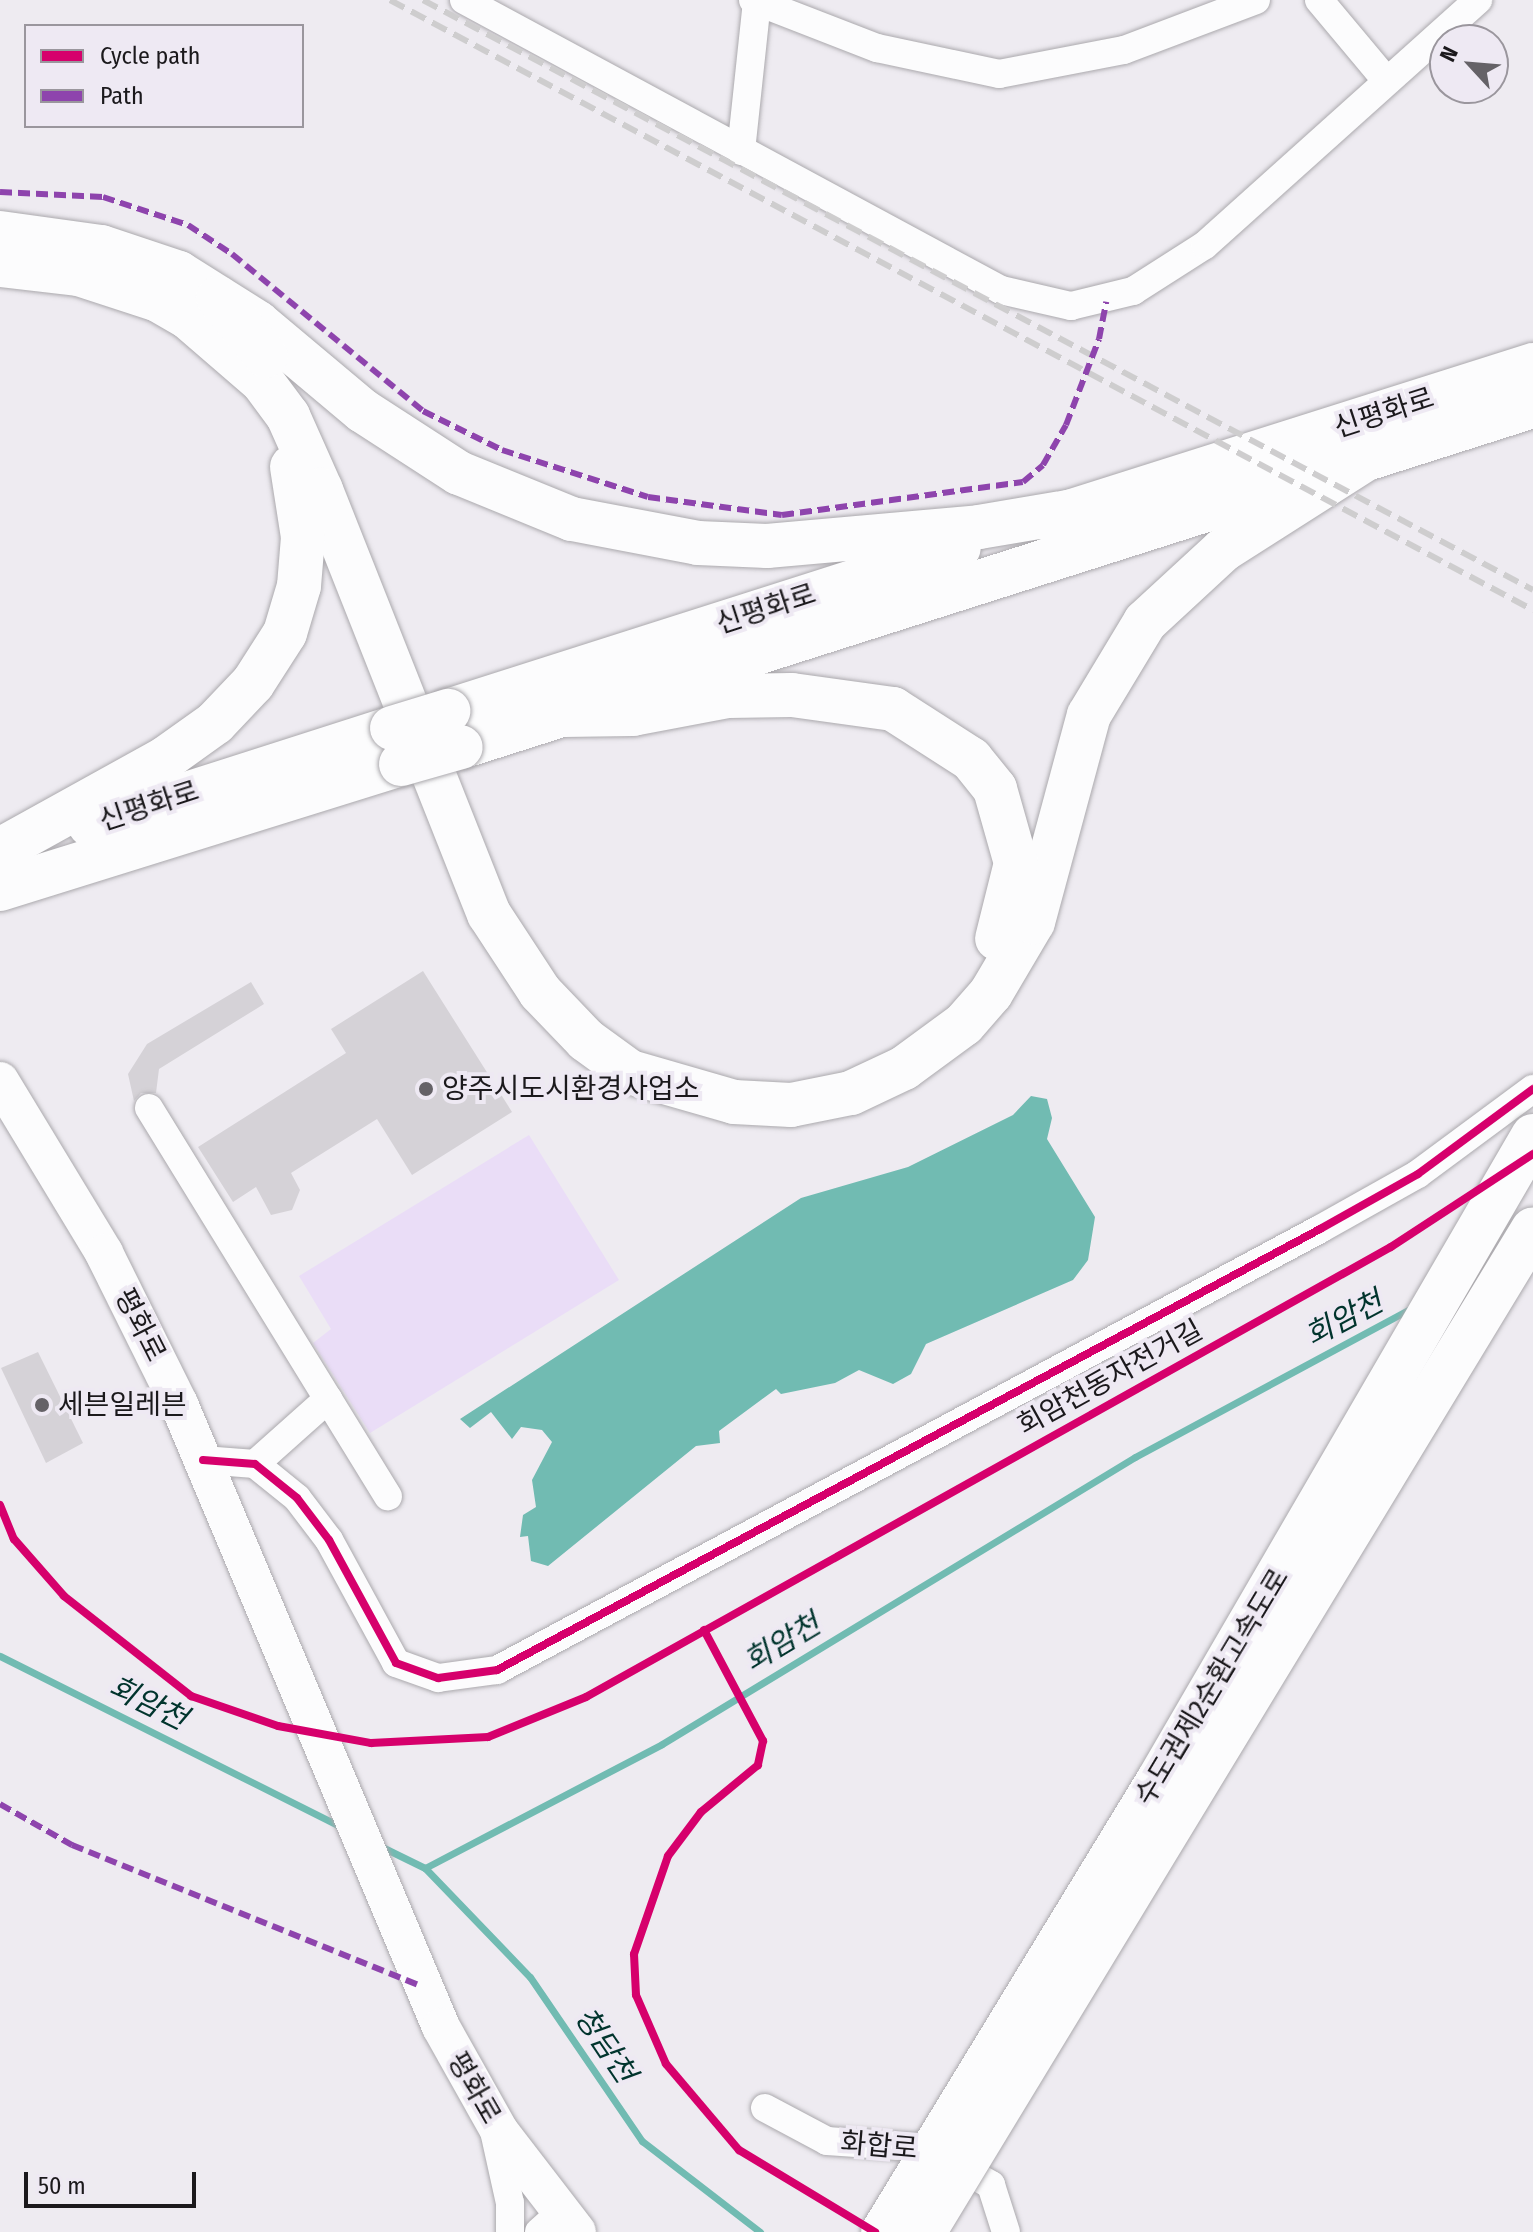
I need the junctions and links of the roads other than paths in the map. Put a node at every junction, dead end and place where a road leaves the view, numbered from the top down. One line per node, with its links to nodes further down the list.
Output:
1 (464, 0): 7 (street)
2 (1256, 0): 5 (street)
3 (1319, 0): 6 (street)
4 (1478, 0): 6 (street)
5 (755, 1): 7 (street)
6 (1385, 79): 7 (street)
7 (741, 151)
8 (0, 233): 10 (highway)
9 (0, 265): 11 (highway)
10 (218, 298): 15 (highway); 16 (highway)
11 (231, 352): 14 (highway); 19 (highway)
12 (1533, 365): 15 (highway, 신평화로)
13 (1533, 406): 14 (highway, 신평화로)
14 (1375, 453): 16 (highway, 신평화로)
15 (1074, 511): 17 (highway, 신평화로)
16 (563, 715): 17 (highway, 신평화로)
17 (455, 729): 18 (highway, 신평화로, bridge)
18 (396, 746): 19 (highway, 신평화로); 20 (highway, 신평화로)
19 (0, 852)
20 (0, 889)
21 (0, 1081): 27 (main road, 평화로)
22 (1533, 1089): 28 (street)
23 (149, 1108): 26 (street)
24 (1533, 1136): 34 (highway, 수도권제2순환고속도로, bridge)
25 (1533, 1229): 35 (highway, 수도권제2순환고속도로, bridge)
26 (328, 1399): 28 (street); 29 (street)
27 (203, 1460): 28 (street); 31 (main road, 평화로)
28 (255, 1464)
29 (388, 1496)
30 (765, 2108): 36 (street, 화합로)
31 (491, 2118): 32 (main road, 평화로); 33 (street)
32 (558, 2226)
33 (510, 2232)
34 (883, 2232)
35 (924, 2232)
36 (1006, 2232)

